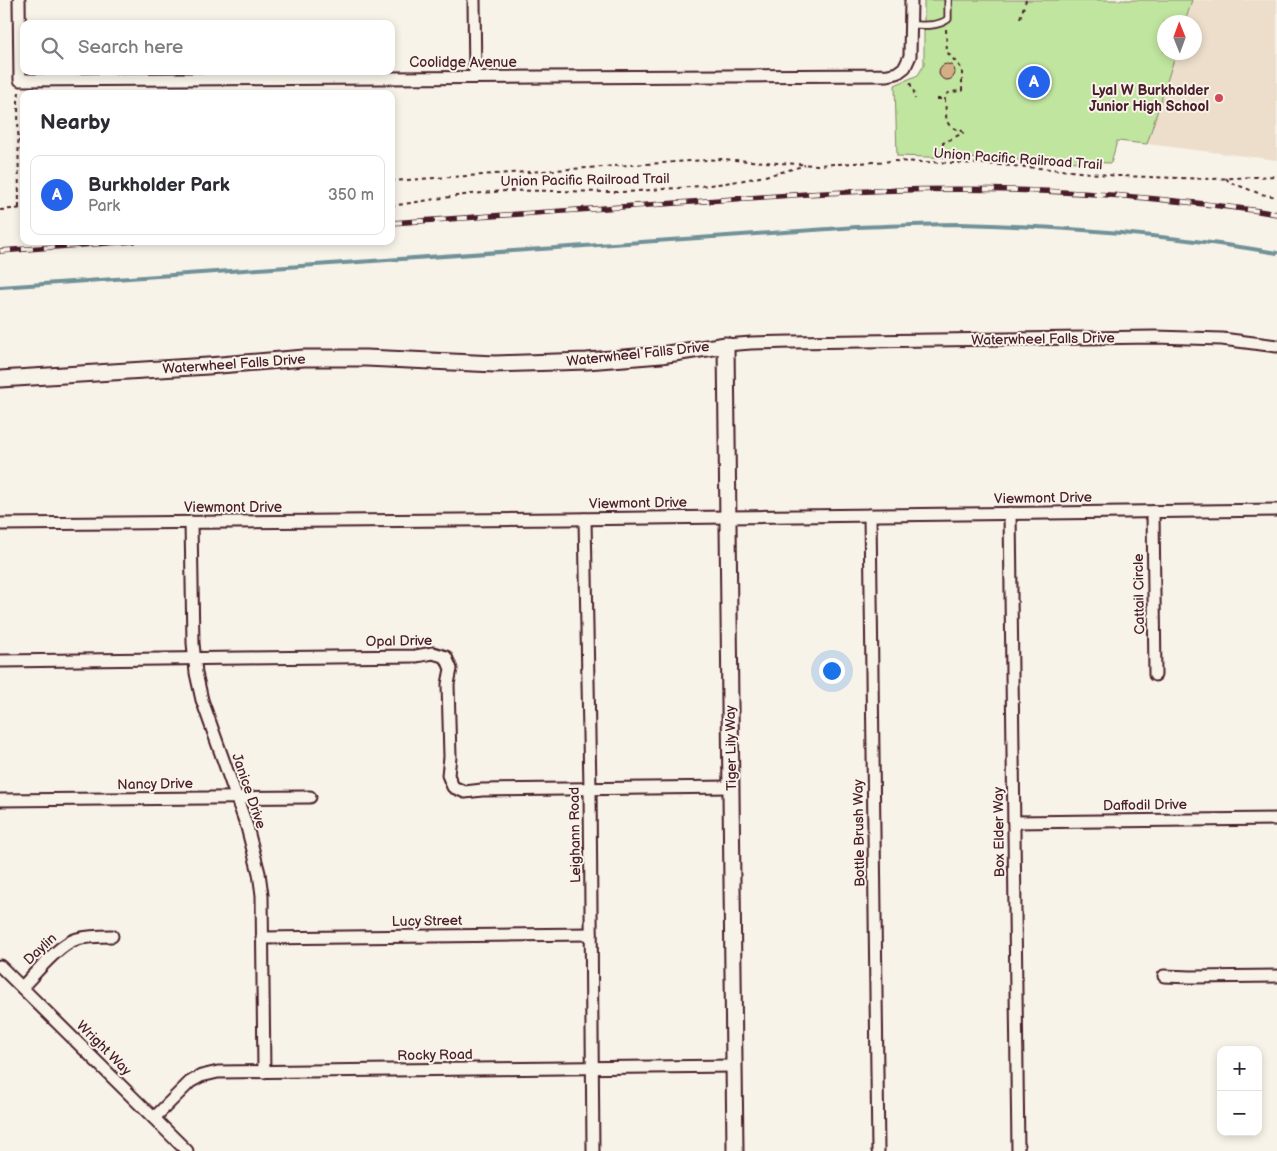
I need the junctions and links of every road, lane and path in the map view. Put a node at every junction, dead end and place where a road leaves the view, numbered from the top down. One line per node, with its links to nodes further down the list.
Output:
1 (20, 0): 10 (street)
2 (474, 0): 9 (street)
3 (911, 0): 8 (street)
4 (948, 0): 7 (lane)
5 (1026, 0): 6 (path)
6 (1020, 18)
7 (945, 22): 8 (lane); 13 (path)
8 (911, 25): 9 (street, Coolidge Avenue)
9 (475, 77): 10 (street, Coolidge Avenue)
10 (20, 80): 22 (path)
11 (910, 83): 12 (path)
12 (915, 99)
13 (945, 99): 14 (path); 15 (path)
14 (937, 100)
15 (965, 163): 16 (path, Union Pacific Railroad Trail); 18 (path, Union Pacific Railroad Trail)
16 (808, 164): 19 (path, Union Pacific Railroad Trail); 21 (path, Union Pacific Railroad Trail)
17 (1277, 176): 18 (path, Union Pacific Railroad Trail)
18 (1226, 178): 20 (path, Union Pacific Railroad Trail)
19 (395, 181)
20 (1277, 197)
21 (395, 205)
22 (20, 208): 23 (path)
23 (0, 210)
24 (726, 345): 25 (street, Waterwheel Falls Drive); 26 (street, Waterwheel Falls Drive); 31 (street, Tiger Lily Way)
25 (1277, 346)
26 (0, 379)
27 (1277, 510): 28 (street, Viewmont Drive)
28 (1153, 512): 29 (street, Viewmont Drive); 37 (street, Cattail Circle)
29 (1010, 513): 30 (street, Viewmont Drive); 44 (street, Box Elder Way)
30 (870, 515): 31 (street, Viewmont Drive); 59 (street, Bottle Brush Way)
31 (728, 517): 32 (street, Viewmont Drive); 38 (street, Tiger Lily Way)
32 (586, 519): 33 (street, Viewmont Drive); 39 (street, Leighann Road)
33 (191, 522): 34 (street, Viewmont Drive); 35 (street, Janice Drive)
34 (0, 524)
35 (194, 658): 36 (street, Opal Drive); 39 (street, Opal Drive); 41 (street, Janice Drive)
36 (0, 660)
37 (1155, 676)
38 (731, 787): 39 (street, Opal Drive); 52 (street, Tiger Lily Way)
39 (590, 789): 45 (street, Leighann Road)
40 (310, 797): 41 (street, Nancy Drive)
41 (236, 798): 42 (street, Nancy Drive); 47 (street, Janice Drive)
42 (0, 800)
43 (1277, 819): 44 (street, Daffodil Drive)
44 (1014, 822): 60 (street, Box Elder Way)
45 (591, 934): 47 (street, Lucy Street); 53 (street, Leighann Road)
46 (112, 936): 51 (street, Daylin)
47 (262, 938): 54 (street, Janice Drive)
48 (0, 966): 51 (street, Wright Way)
49 (1164, 976): 50 (street)
50 (1277, 976)
51 (22, 987): 55 (street, Wright Way)
52 (734, 1066): 53 (street, Rocky Road); 58 (street, Tiger Lily Way)
53 (592, 1068): 54 (street, Rocky Road); 57 (street, Leighann Road)
54 (264, 1072): 55 (street, Rocky Road)
55 (154, 1118): 56 (street, Wright Way)
56 (187, 1151)
57 (593, 1151)
58 (735, 1151)
59 (878, 1151)
60 (1018, 1151)

